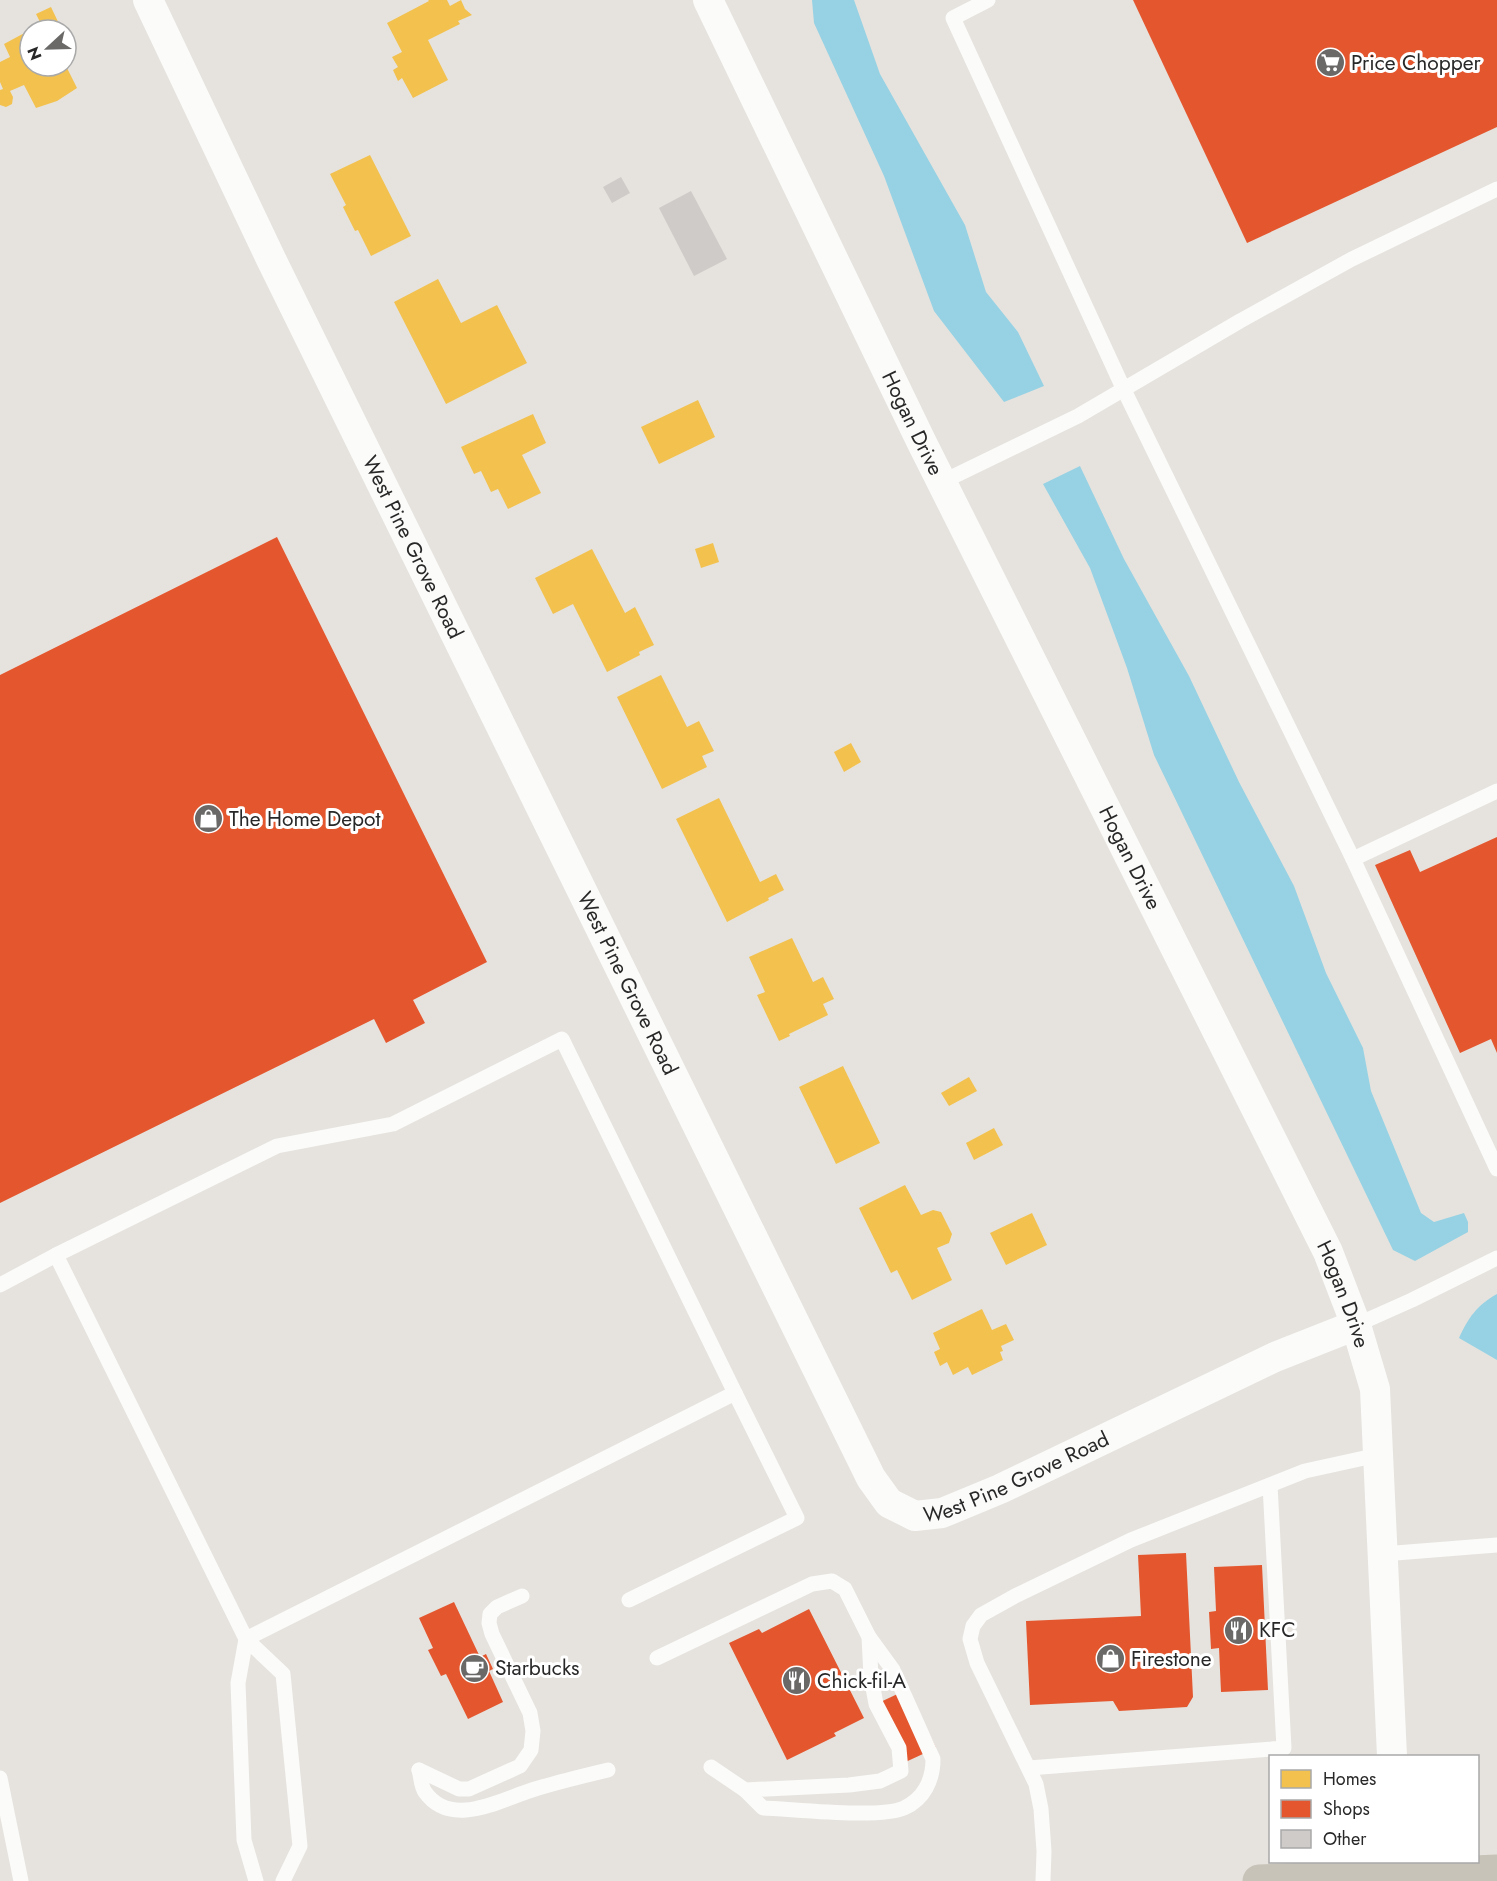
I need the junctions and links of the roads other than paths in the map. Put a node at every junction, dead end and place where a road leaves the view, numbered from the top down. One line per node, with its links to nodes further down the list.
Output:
1 (708, 0): 6 (street, Hogan Drive)
2 (988, 0): 5 (lane)
3 (154, 2): 13 (street, West Pine Grove Road)
4 (1497, 189): 5 (lane)
5 (1124, 390): 6 (lane); 8 (lane)
6 (942, 482): 13 (street, Hogan Drive)
7 (1497, 791): 8 (lane)
8 (1353, 859): 9 (lane)
9 (1497, 1168)
10 (56, 1255): 12 (lane); 14 (lane); 22 (lane)
11 (1497, 1258): 13 (lane)
12 (0, 1285)
13 (1356, 1324): 15 (street, Hogan Drive)
14 (735, 1393): 20 (lane); 22 (lane)
15 (1378, 1455): 16 (lane); 18 (street, Hogan Drive)
16 (1270, 1485): 26 (lane); 26 (lane)
17 (1497, 1545): 18 (lane)
18 (1383, 1554): 24 (street, Hogan Drive)
19 (522, 1596): 27 (lane)
20 (629, 1600)
21 (869, 1636): 23 (lane); 29 (lane); 29 (lane)
22 (246, 1639): 33 (lane); 34 (lane)
23 (657, 1658)
24 (1392, 1755)
25 (711, 1767): 29 (lane)
26 (1029, 1768): 35 (lane)
27 (608, 1770)
28 (1, 1784): 32 (lane)
29 (745, 1790)
30 (1497, 1871): 31 (main road)
31 (1397, 1873): 36 (main road)
32 (21, 1881)
33 (256, 1881)
34 (283, 1881)
35 (1043, 1881)
36 (1259, 1881)

